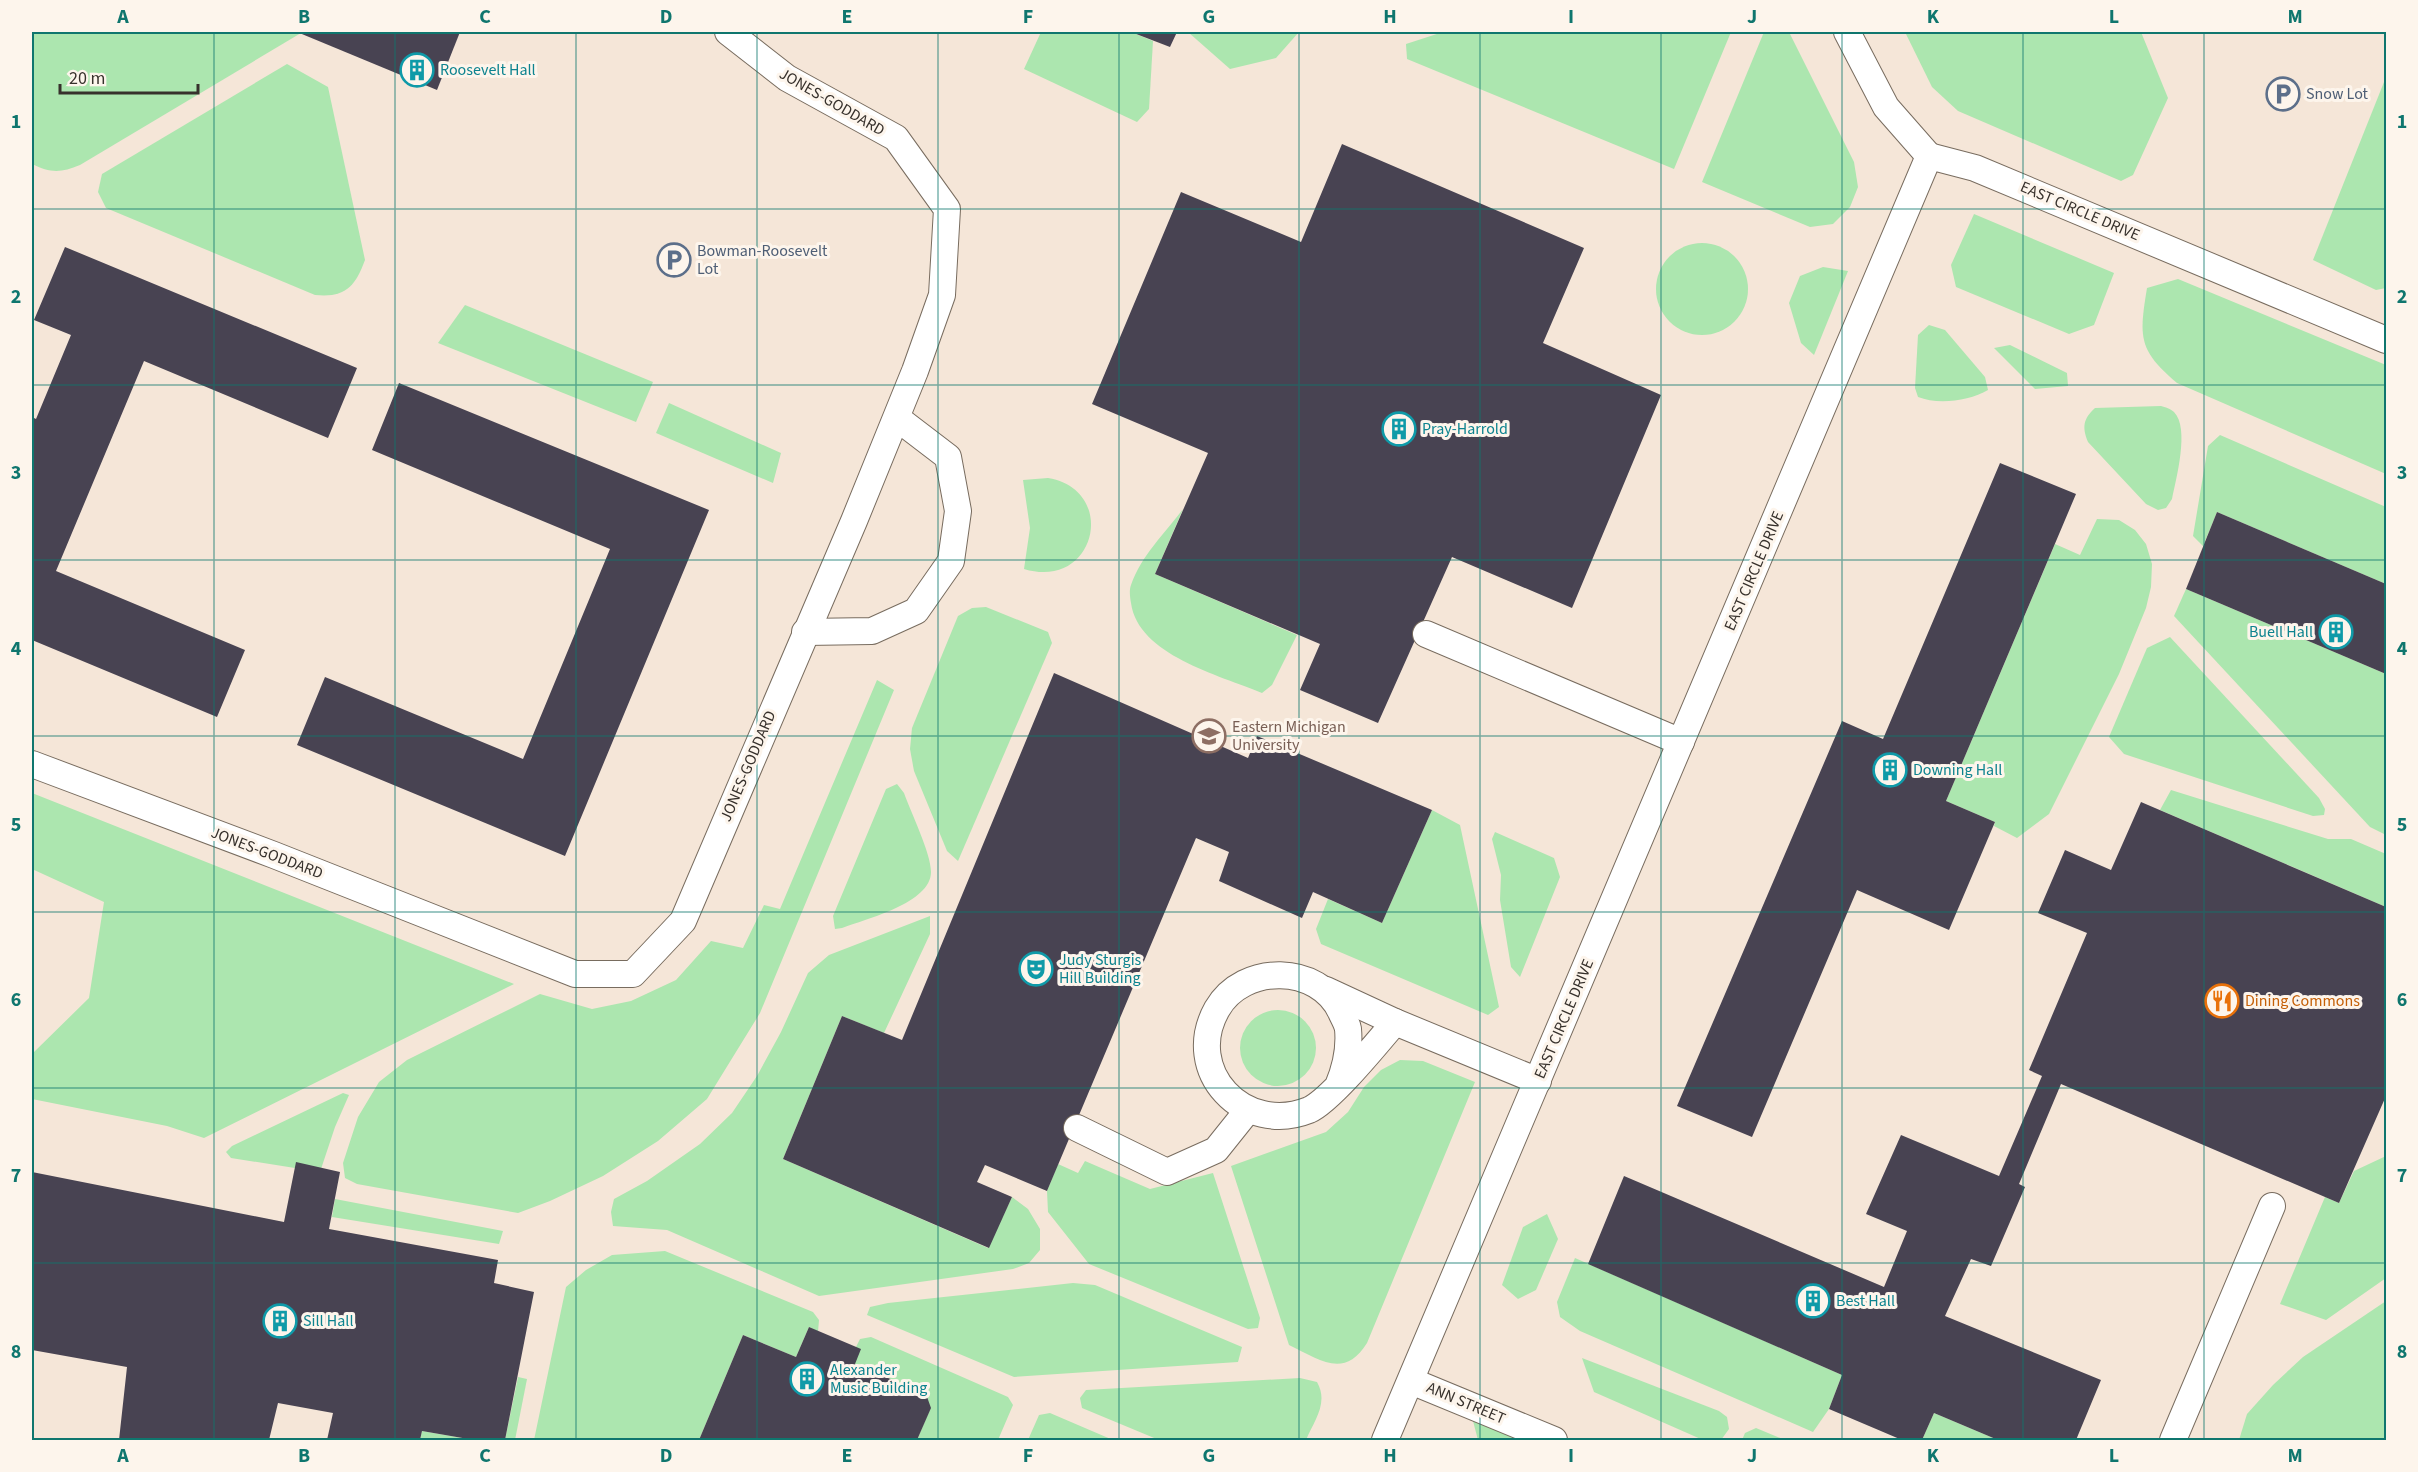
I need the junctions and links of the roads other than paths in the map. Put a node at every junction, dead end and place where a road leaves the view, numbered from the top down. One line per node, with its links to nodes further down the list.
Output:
1 (728, 32): 5 (lane, JONES-GODDARD)
2 (1847, 32): 3 (lane)
3 (1929, 156): 4 (lane, EAST CIRCLE DRIVE); 8 (lane, EAST CIRCLE DRIVE)
4 (2386, 340)
5 (897, 418): 6 (lane, JONES-GODDARD); 6 (lane)
6 (805, 632): 9 (lane, JONES-GODDARD)
7 (1426, 634): 8 (lane)
8 (1681, 742): 12 (lane, EAST CIRCLE DRIVE)
9 (32, 764)
10 (1322, 989): 11 (lane); 13 (lane); 14 (lane)
11 (1395, 1022): 12 (lane); 13 (lane)
12 (1538, 1081): 17 (lane, EAST CIRCLE DRIVE)
13 (1338, 1086): 14 (lane)
14 (1248, 1110): 15 (lane)
15 (1077, 1128)
16 (2271, 1206): 20 (lane)
17 (1411, 1381): 18 (lane, EAST CIRCLE DRIVE); 19 (lane, ANN STREET)
18 (1385, 1440)
19 (1554, 1440)
20 (2174, 1440)

